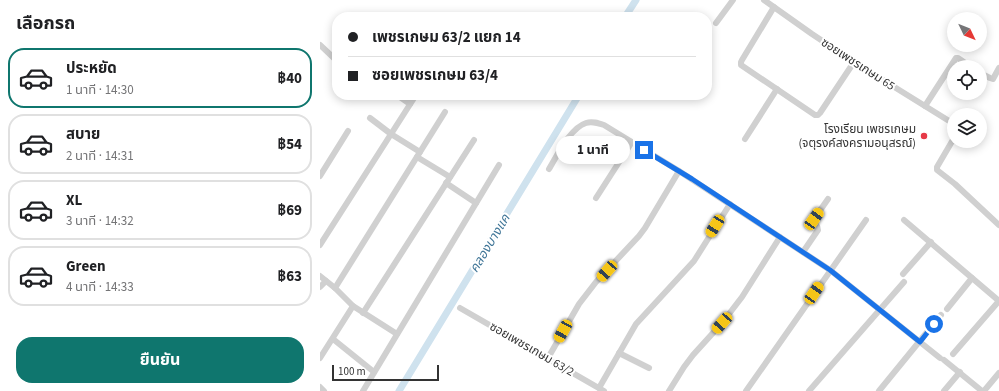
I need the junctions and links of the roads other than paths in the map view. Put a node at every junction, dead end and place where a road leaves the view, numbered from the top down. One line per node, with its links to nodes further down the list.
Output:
1 (734, 0): 4 (street)
2 (764, 0): 3 (street, ซอยเพชรเกษม 65)
3 (774, 7): 7 (street, ซอยเพชรเกษม 65); 11 (street)
4 (716, 23)
5 (320, 45): 6 (street)
6 (332, 56)
7 (854, 62): 11 (street); 15 (street, ซอยเพชรเกษม 65)
8 (999, 68): 10 (street)
9 (947, 72): 15 (street)
10 (987, 76)
11 (777, 89): 21 (street)
12 (404, 100): 14 (street)
13 (413, 100): 14 (street)
14 (410, 104): 20 (street)
15 (925, 106): 18 (street, ซอยเพชรเกษม 65)
16 (445, 112): 25 (street)
17 (370, 118): 20 (street)
18 (947, 120)
19 (348, 132): 29 (street)
20 (391, 134): 25 (street); 40 (street)
21 (745, 139)
22 (474, 140): 30 (street)
23 (632, 142): 27 (street); 28 (street); 31 (street)
24 (948, 148): 37 (street)
25 (419, 154): 30 (street); 49 (street)
26 (499, 165): 33 (street)
27 (549, 169)
28 (679, 171): 34 (street); 63 (street)
29 (320, 176)
30 (448, 180): 33 (street); 55 (street)
31 (596, 198)
32 (828, 199): 41 (street)
33 (476, 203): 57 (street)
34 (730, 204): 38 (street); 60 (street)
35 (866, 220): 42 (street)
36 (904, 220): 39 (street)
37 (999, 225)
38 (780, 237): 41 (street); 72 (street)
39 (930, 242): 43 (street); 45 (street)
40 (320, 245)
41 (803, 252): 42 (street)
42 (830, 270): 54 (street); 73 (street)
43 (903, 274)
44 (320, 276): 46 (street)
45 (972, 278): 50 (street); 53 (street)
46 (326, 281): 48 (street); 49 (street)
47 (904, 282): 54 (street)
48 (320, 287)
49 (335, 288): 51 (street)
50 (999, 301): 61 (street)
51 (353, 306): 55 (street); 58 (street)
52 (460, 308): 63 (street, ซอยเพชรเกษม 63/2)
53 (947, 309)
54 (880, 310): 59 (street); 74 (street)
55 (363, 313): 57 (street)
56 (942, 315): 59 (street)
57 (397, 334): 65 (street)
58 (333, 339): 62 (street); 65 (street)
59 (920, 342): 66 (street); 75 (street)
60 (619, 353): 64 (street); 69 (street)
61 (952, 354)
62 (320, 358)
63 (548, 358): 69 (street, ซอยเพชรเกษม 63/2)
64 (648, 368)
65 (374, 372): 71 (street)
66 (960, 372): 76 (street); 77 (street)
67 (999, 373): 77 (street)
68 (320, 387): 70 (street)
69 (602, 390)
70 (324, 391)
71 (363, 391)
72 (669, 391)
73 (746, 391)
74 (809, 391)
75 (879, 391)
76 (944, 391)
77 (983, 391)

